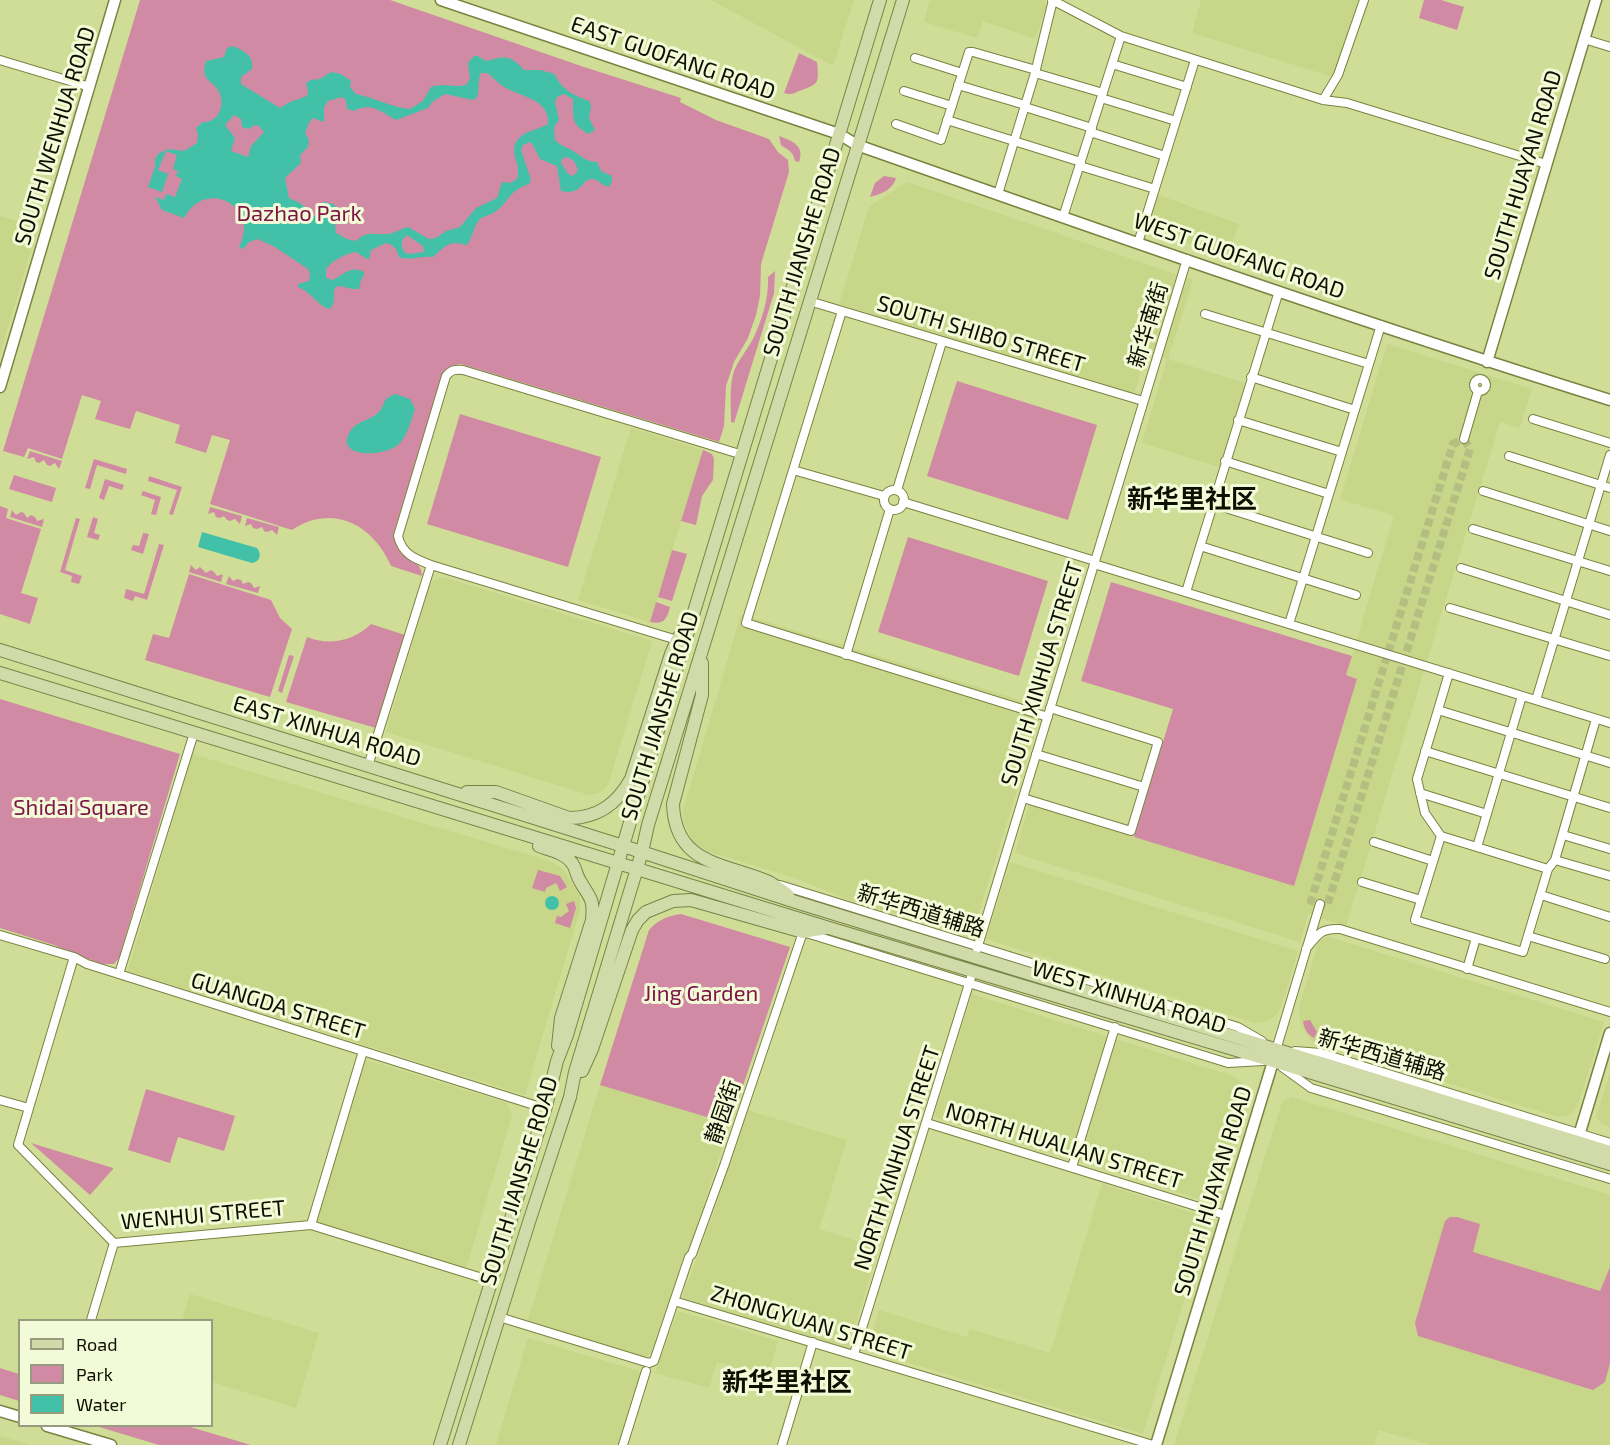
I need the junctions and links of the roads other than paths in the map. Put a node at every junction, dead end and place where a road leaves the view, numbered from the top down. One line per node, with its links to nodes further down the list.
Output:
1 (116, 0): 18 (street, SOUTH WENHUA ROAD)
2 (441, 0): 29 (street, EAST GUOFANG ROAD)
3 (880, 0): 29 (main road, SOUTH JIANSHE ROAD)
4 (903, 0): 31 (main road, SOUTH JIANSHE ROAD)
5 (1052, 0): 8 (street); 15 (street)
6 (1364, 0): 22 (street)
7 (1596, 0): 9 (street, SOUTH HUAYAN ROAD)
8 (1120, 36): 13 (street); 14 (street)
9 (1584, 39): 10 (street); 34 (street, SOUTH HUAYAN ROAD)
10 (1610, 47)
11 (915, 58): 16 (street)
12 (0, 60): 18 (street)
13 (1195, 60): 19 (street); 22 (street)
14 (1112, 64): 19 (street); 21 (street)
15 (1036, 72): 16 (street); 21 (street); 24 (street)
16 (962, 73): 17 (street)
17 (958, 85): 23 (street); 24 (street)
18 (90, 87): 50 (street, SOUTH WENHUA ROAD)
19 (1186, 87): 26 (street)
20 (904, 91): 23 (street)
21 (1102, 95): 26 (street); 28 (street)
22 (1323, 100): 34 (street)
23 (952, 106): 25 (street)
24 (1025, 106): 28 (street); 30 (street)
25 (948, 120): 27 (street); 30 (street)
26 (1176, 121): 32 (street)
27 (896, 124)
28 (1091, 130): 32 (street); 33 (street)
29 (839, 134): 31 (street, EAST GUOFANG ROAD); 59 (main road, SOUTH JIANSHE ROAD)
30 (1014, 141): 33 (street); 36 (street)
31 (857, 146): 36 (street, WEST GUOFANG ROAD); 41 (main road, SOUTH JIANSHE ROAD)
32 (1165, 156): 35 (street)
33 (1080, 164): 35 (street); 37 (street)
34 (1546, 164): 48 (street, SOUTH HUAYAN ROAD)
35 (1155, 189): 38 (street)
36 (998, 194): 37 (street, WEST GUOFANG ROAD)
37 (1063, 217): 38 (street, WEST GUOFANG ROAD)
38 (1138, 243): 39 (street, WEST GUOFANG ROAD)
39 (1187, 259): 40 (street, WEST GUOFANG ROAD); 52 (street, 新华南街)
40 (1279, 291): 44 (street, WEST GUOFANG ROAD); 45 (street)
41 (809, 301): 42 (street, SOUTH SHIBO STREET); 93 (main road, SOUTH JIANSHE ROAD)
42 (842, 311): 46 (street, SOUTH SHIBO STREET); 63 (street)
43 (1205, 314): 45 (street)
44 (1381, 326): 47 (street); 48 (street, WEST GUOFANG ROAD)
45 (1265, 332): 47 (street); 49 (street)
46 (942, 342): 52 (street, SOUTH SHIBO STREET); 65 (street)
47 (1369, 364): 53 (street)
48 (1484, 371): 51 (street, WEST GUOFANG ROAD); 56 (street)
49 (1251, 377): 53 (street); 55 (street)
50 (1, 383)
51 (1610, 400)
52 (1143, 401): 79 (street, SOUTH XINHUA STREET)
53 (1355, 410): 58 (street)
54 (1533, 419): 57 (street)
55 (1238, 420): 58 (street); 62 (street)
56 (1464, 439)
57 (1610, 443)
58 (1342, 452): 67 (street)
59 (743, 455): 80 (street); 89 (main road, SOUTH JIANSHE ROAD)
60 (1610, 455): 64 (street)
61 (1509, 456): 64 (street)
62 (1226, 461): 67 (street); 70 (street)
63 (793, 470): 68 (street); 95 (street)
64 (1606, 486): 72 (street)
65 (897, 490): 68 (street); 69 (street)
66 (1483, 491): 72 (street)
67 (1329, 494): 75 (street)
68 (884, 496): 71 (street)
69 (903, 502): 71 (street); 79 (street)
70 (1213, 504): 75 (street); 76 (street)
71 (890, 509): 95 (street)
72 (1590, 524): 74 (street); 78 (street)
73 (1473, 529): 78 (street)
74 (1610, 531)
75 (1316, 537): 77 (street); 83 (street)
76 (1200, 546): 83 (street); 84 (street)
77 (1368, 553)
78 (1578, 561): 82 (street); 86 (street)
79 (1095, 562): 84 (street); 102 (street, SOUTH XINHUA STREET)
80 (431, 565): 91 (street); 111 (street)
81 (1461, 568): 86 (street)
82 (1610, 571)
83 (1303, 578): 85 (street); 90 (street)
84 (1186, 592): 90 (street)
85 (1356, 595)
86 (1566, 601): 88 (street); 92 (street)
87 (1450, 608): 92 (street)
88 (1610, 615)
89 (693, 617): 91 (main road); 124 (main road, SOUTH JIANSHE ROAD)
90 (1289, 624): 98 (street)
91 (677, 640): 114 (main road)
92 (1554, 640): 96 (street); 100 (street)
93 (702, 649): 127 (main road, SOUTH JIANSHE ROAD); 134 (main road)
94 (0, 650): 111 (main road, EAST XINHUA ROAD)
95 (846, 655): 102 (street)
96 (1610, 656)
97 (0, 673): 105 (main road, EAST XINHUA ROAD)
98 (1449, 673): 99 (street); 101 (street)
99 (1522, 696): 100 (street); 106 (street)
100 (1536, 700): 103 (street)
101 (1438, 710): 106 (street); 107 (street)
102 (1049, 713): 108 (street, SOUTH XINHUA STREET); 113 (street)
103 (1596, 718): 104 (street); 109 (street)
104 (1610, 723)
105 (194, 733): 120 (main road, EAST XINHUA ROAD); 152 (street)
106 (1511, 733): 109 (street); 112 (street)
107 (1425, 752): 112 (street); 115 (street)
108 (1036, 754): 113 (street); 117 (street, SOUTH XINHUA STREET)
109 (1585, 756): 110 (street); 116 (street)
110 (1610, 764)
111 (368, 766): 114 (main road, EAST XINHUA ROAD)
112 (1498, 774): 116 (street); 119 (street)
113 (1144, 787): 117 (street)
114 (452, 792): 124 (main road, EAST XINHUA ROAD)
115 (1420, 793): 119 (street); 122 (street)
116 (1574, 797): 118 (street); 121 (street)
117 (1023, 798): 147 (street, SOUTH XINHUA STREET)
118 (1610, 808)
119 (1486, 814): 125 (street)
120 (475, 819): 130 (main road, EAST XINHUA ROAD); 159 (main road)
121 (1563, 835): 126 (street); 128 (street)
122 (1441, 836): 125 (street); 129 (street)
123 (1374, 842): 129 (street)
124 (623, 846): 127 (main road, EAST XINHUA ROAD); 130 (main road, SOUTH JIANSHE ROAD)
125 (1477, 847): 132 (street)
126 (1610, 849)
127 (642, 852): 131 (main road, SOUTH JIANSHE ROAD); 138 (main road, WEST XINHUA ROAD)
128 (1555, 860): 132 (street); 133 (street)
129 (1433, 861): 137 (street)
130 (618, 862): 131 (main road, EAST XINHUA ROAD); 159 (main road, SOUTH JIANSHE ROAD)
131 (637, 868): 141 (main road, WEST XINHUA ROAD); 160 (main road, SOUTH JIANSHE ROAD)
132 (1548, 869): 136 (street)
133 (1610, 876)
134 (770, 882): 138 (main road); 147 (street, 新华西道辅路)
135 (1362, 882): 137 (street)
136 (1541, 896): 140 (street); 144 (street)
137 (1421, 900): 145 (street)
138 (800, 903): 147 (main road, WEST XINHUA ROAD)
139 (1320, 904): 146 (street, SOUTH HUAYAN ROAD)
140 (1610, 916)
141 (829, 928): 142 (main road); 151 (main road, WEST XINHUA ROAD)
142 (803, 932): 153 (street); 160 (main road); 175 (street, 静园街)
143 (0, 935): 148 (street, GUANGDA STREET)
144 (1528, 936): 145 (street); 149 (street)
145 (1476, 938): 150 (street)
146 (1306, 949): 150 (street); 158 (street, SOUTH HUAYAN ROAD)
147 (976, 952): 158 (main road, WEST XINHUA ROAD)
148 (74, 957): 152 (street, GUANGDA STREET); 162 (street)
149 (1605, 959)
150 (1467, 969): 154 (street)
151 (974, 971): 153 (street, NORTH XINHUA STREET); 158 (main road, WEST XINHUA ROAD)
152 (119, 974): 157 (street, GUANGDA STREET)
153 (970, 984): 155 (street); 164 (street, NORTH XINHUA STREET)
154 (1610, 1012)
155 (1115, 1027): 158 (street); 169 (street)
156 (1610, 1033): 165 (street)
157 (363, 1051): 163 (street, GUANGDA STREET); 172 (street)
158 (1274, 1055): 165 (main road, WEST XINHUA ROAD); 168 (main road, WEST XINHUA ROAD); 170 (street); 171 (street, SOUTH HUAYAN ROAD)
159 (557, 1061): 163 (main road, SOUTH JIANSHE ROAD)
160 (570, 1097): 176 (main road, SOUTH JIANSHE ROAD)
161 (0, 1100): 162 (street)
162 (29, 1108): 173 (street, WENHUI STREET)
163 (545, 1110): 174 (main road, SOUTH JIANSHE ROAD)
164 (927, 1123): 169 (street, NORTH HUALIAN STREET); 179 (street, NORTH XINHUA STREET)
165 (1579, 1137): 166 (street); 167 (main road, WEST XINHUA ROAD)
166 (1610, 1143)
167 (1610, 1152)
168 (1610, 1164)
169 (1072, 1167): 171 (street, NORTH HUALIAN STREET)
170 (1610, 1179)
171 (1225, 1215): 189 (street, SOUTH HUAYAN ROAD)
172 (311, 1225): 173 (street, WENHUI STREET); 174 (street, WENHUI STREET)
173 (114, 1243): 177 (street)
174 (492, 1281): 185 (main road, SOUTH JIANSHE ROAD)
175 (674, 1301): 176 (street); 178 (street, ZHONGYUAN STREET)
176 (499, 1317): 186 (main road, SOUTH JIANSHE ROAD)
177 (91, 1319)
178 (813, 1342): 179 (street, ZHONGYUAN STREET); 188 (street)
179 (854, 1354): 189 (street, ZHONGYUAN STREET)
180 (646, 1371): 187 (street)
181 (0, 1411): 182 (street)
182 (18, 1416)
183 (59, 1427): 184 (street)
184 (111, 1445)
185 (440, 1445)
186 (459, 1445)
187 (623, 1445)
188 (782, 1445)
189 (1154, 1445)

